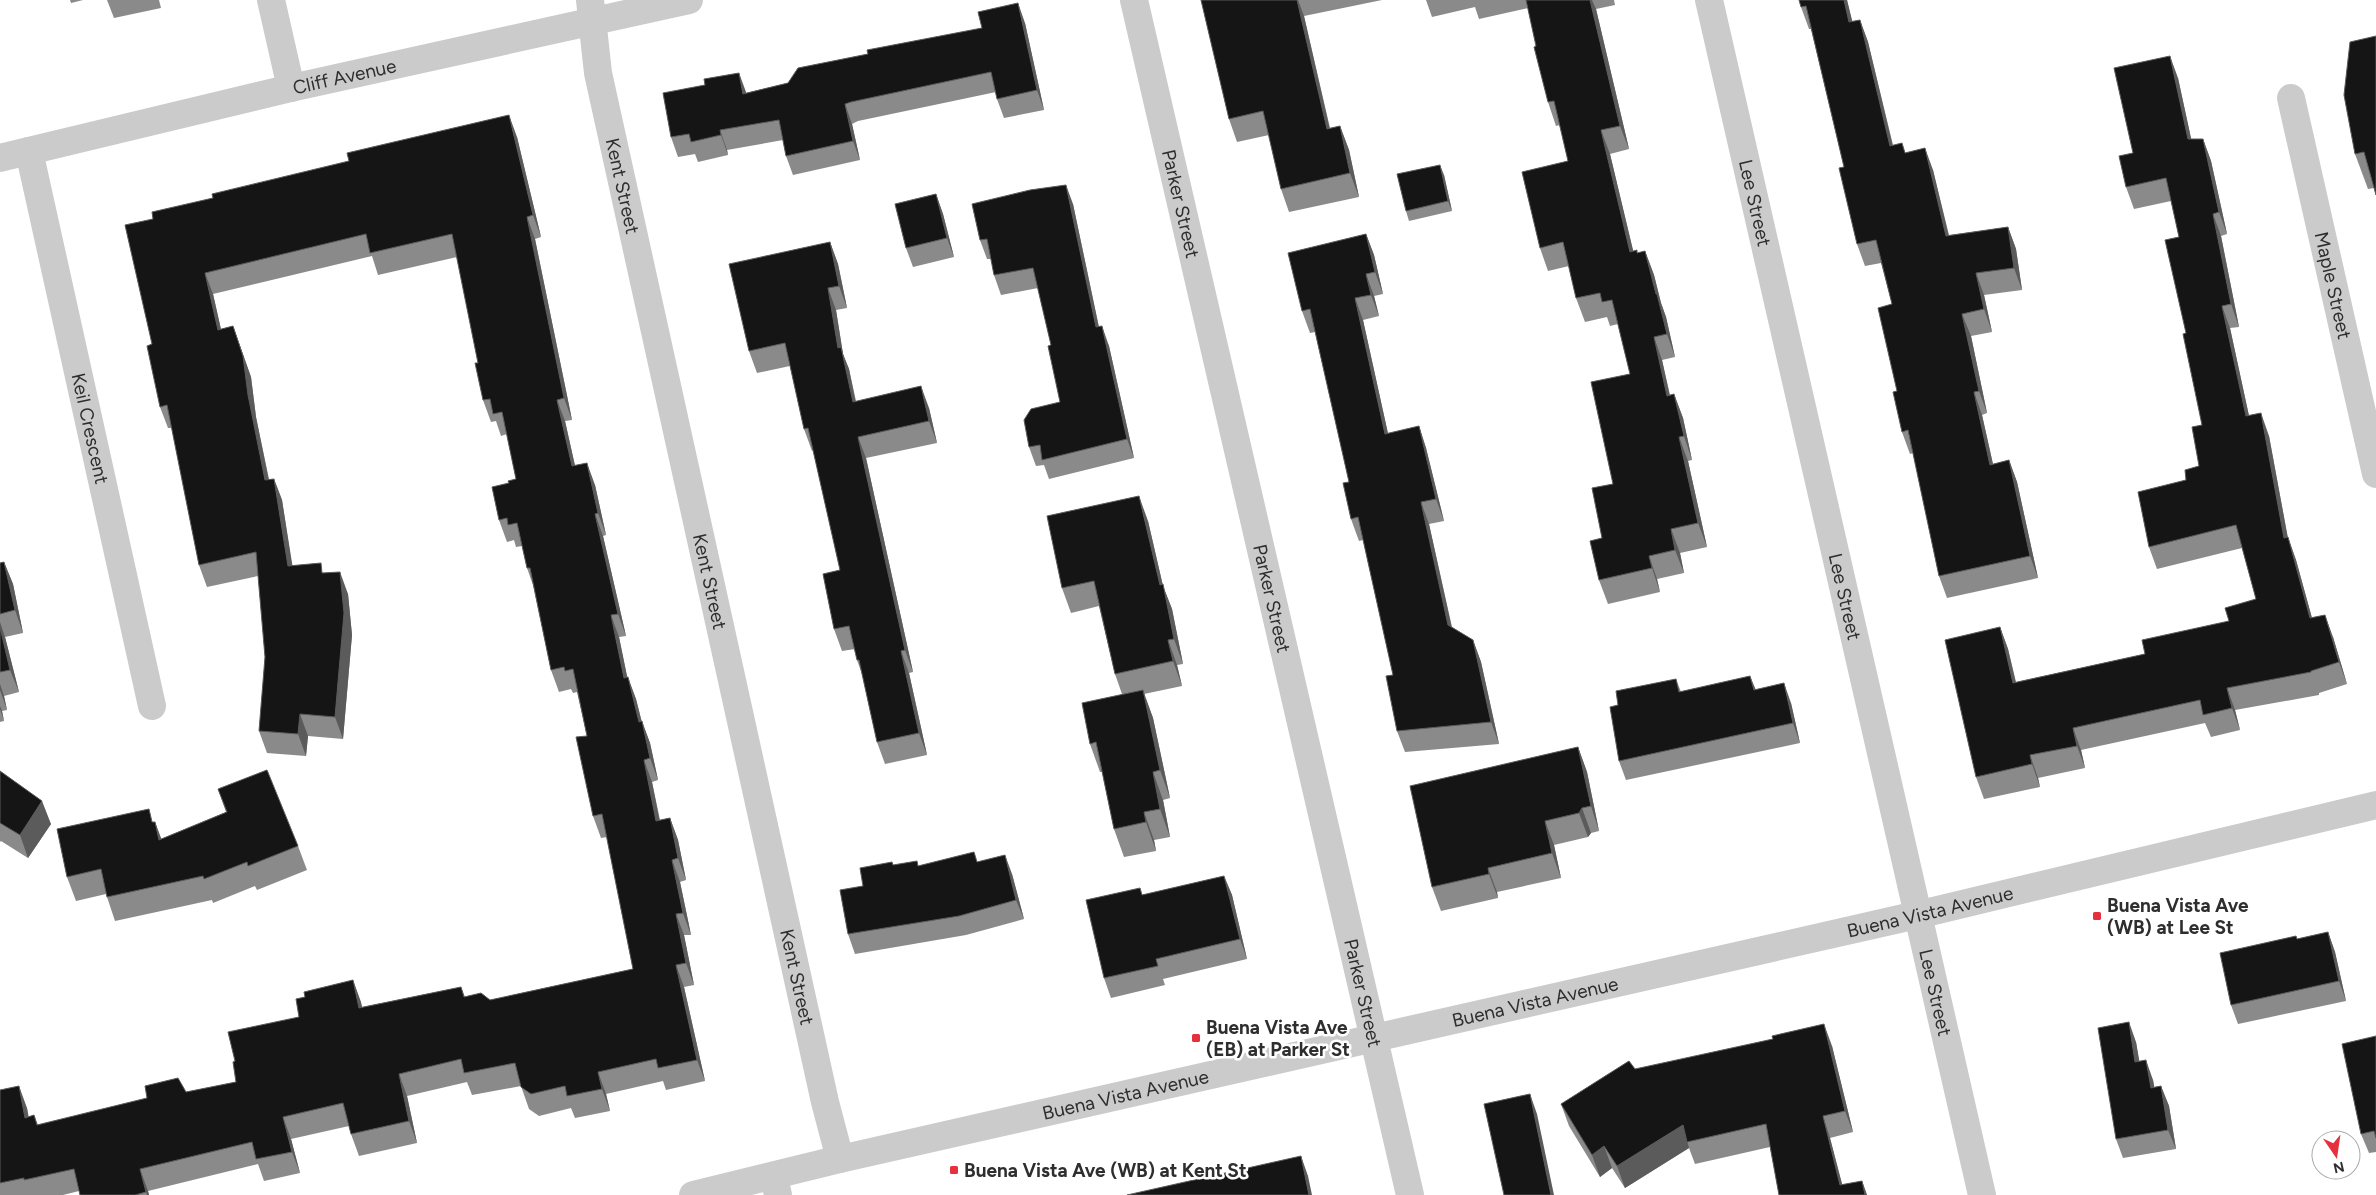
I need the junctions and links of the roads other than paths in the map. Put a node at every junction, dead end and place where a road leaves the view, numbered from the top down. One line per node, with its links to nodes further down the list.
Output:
1 (271, 0): 6 (street)
2 (689, 0): 5 (street, Cliff Avenue)
3 (1134, 0): 14 (street, Parker Street)
4 (1709, 0): 13 (street, Lee Street)
5 (591, 11): 6 (street, Cliff Avenue); 15 (street, Kent Street)
6 (291, 88): 8 (street, Cliff Avenue)
7 (2291, 98): 10 (street, Maple Street)
8 (29, 151): 9 (street, Cliff Avenue); 11 (street, Keil Crescent)
9 (0, 158)
10 (2376, 474)
11 (152, 706)
12 (2376, 806): 13 (street, Buena Vista Avenue)
13 (1918, 915): 14 (street, Buena Vista Avenue); 19 (street, Lee Street)
14 (1374, 1038): 15 (street, Buena Vista Avenue); 18 (street, Parker Street)
15 (840, 1160): 16 (street, Buena Vista Avenue)
16 (776, 1186): 17 (street, Buena Vista Avenue)
17 (693, 1195)
18 (1410, 1195)
19 (1982, 1195)

